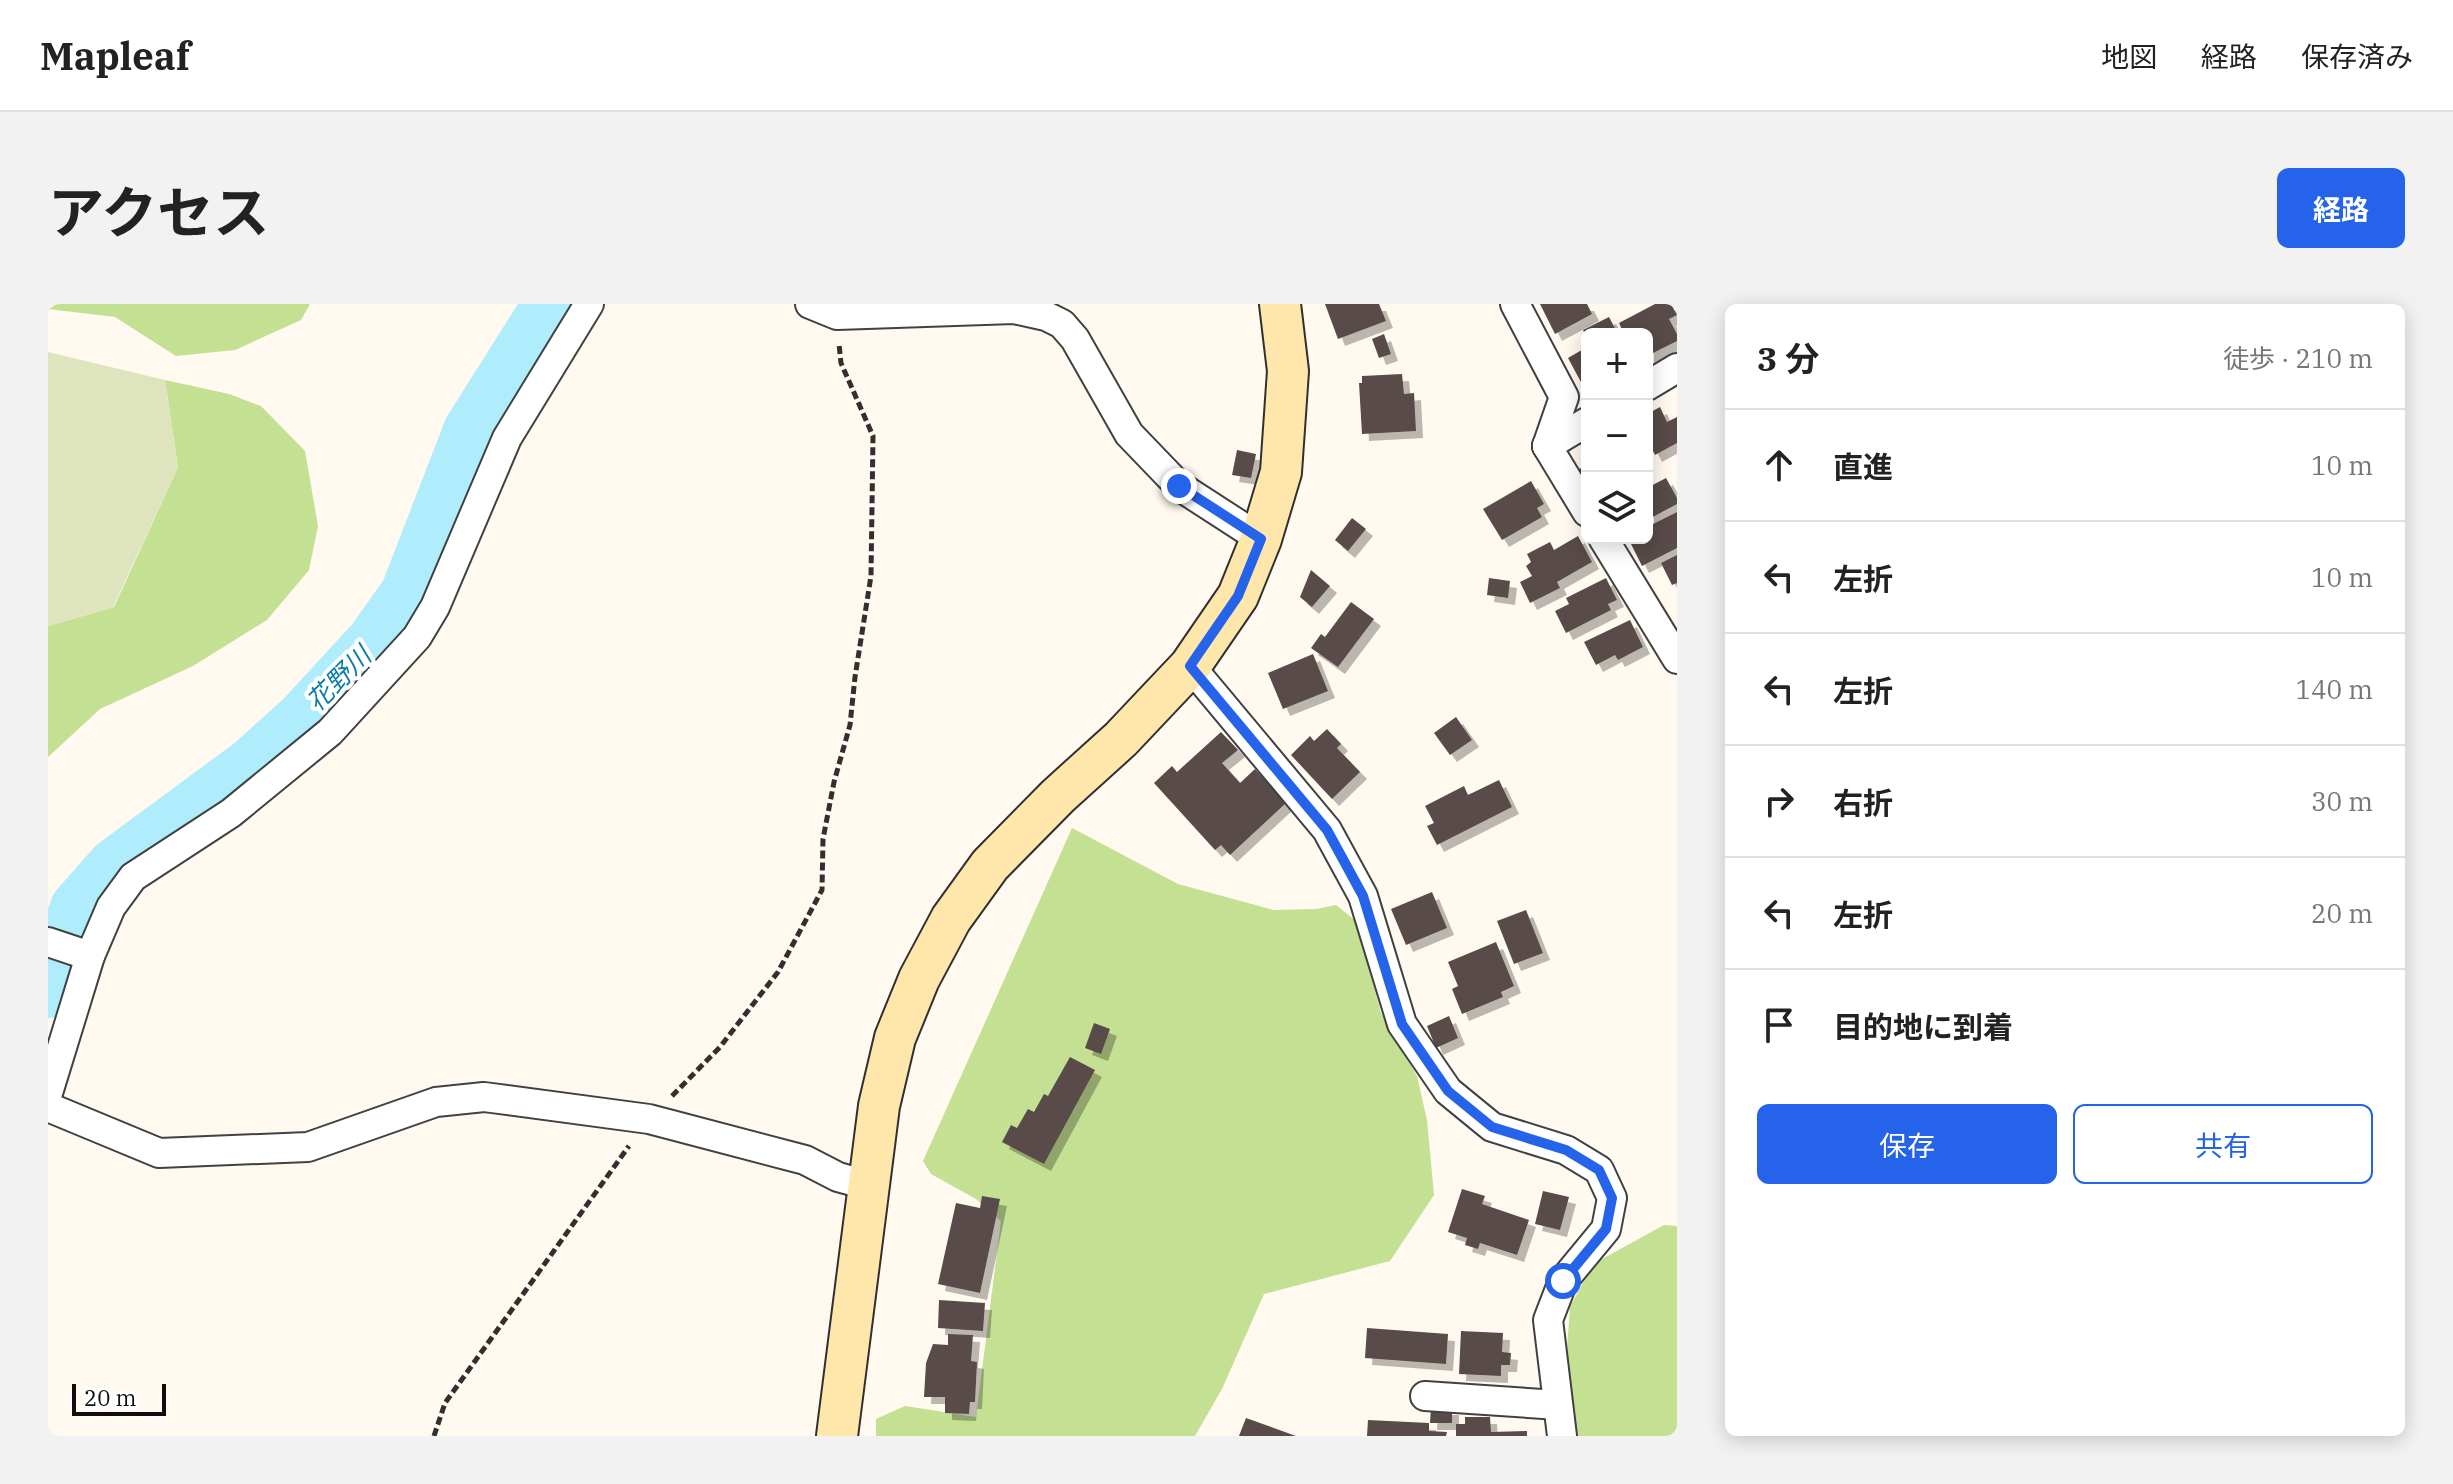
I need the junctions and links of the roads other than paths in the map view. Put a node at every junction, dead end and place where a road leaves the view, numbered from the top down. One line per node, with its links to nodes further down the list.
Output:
1 (589, 304): 15 (street)
2 (810, 304): 10 (street)
3 (1280, 304): 10 (street)
4 (1515, 304): 8 (street)
5 (1677, 368): 6 (street)
6 (1653, 382)
7 (1581, 426): 8 (street)
8 (1547, 446): 9 (street)
9 (1581, 502)
10 (1261, 539): 13 (street)
11 (1607, 544): 12 (street)
12 (1677, 659)
13 (1190, 666): 18 (street); 20 (street)
14 (48, 942): 15 (street)
15 (90, 956): 16 (street)
16 (48, 1093)
17 (48, 1107): 18 (street)
18 (867, 1185): 21 (street)
19 (1425, 1396): 20 (street)
20 (1558, 1405): 22 (street)
21 (837, 1436)
22 (1562, 1436)

